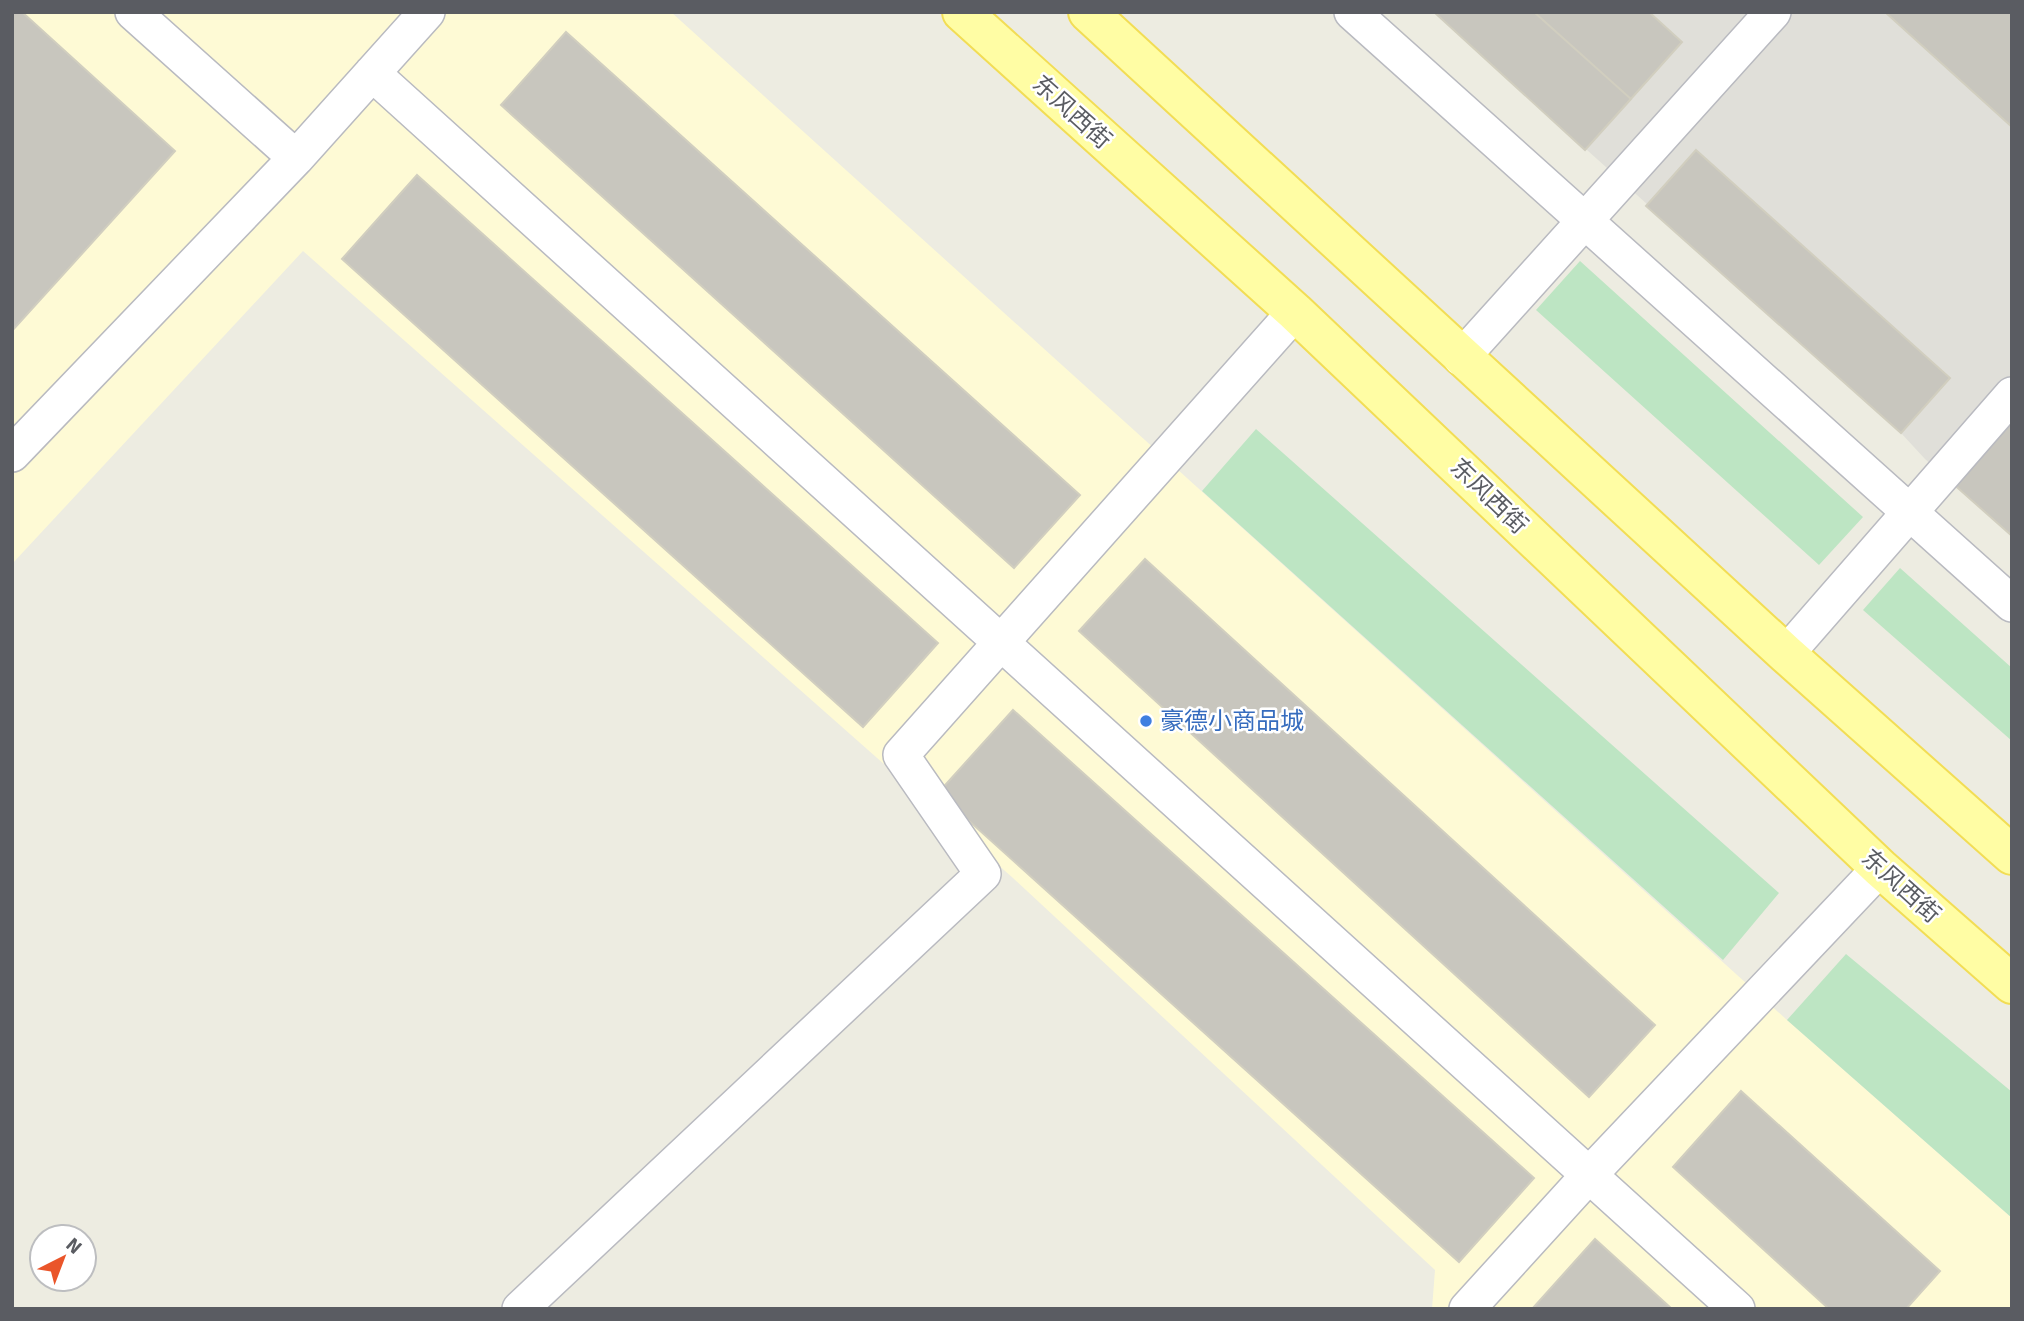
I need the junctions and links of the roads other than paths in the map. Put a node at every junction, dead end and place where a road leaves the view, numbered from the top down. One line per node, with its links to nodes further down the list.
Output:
1 (133, 12): 8 (street)
2 (427, 12): 7 (street)
3 (962, 12): 10 (main road, 东风西街)
4 (1088, 12): 11 (main road)
5 (1352, 12): 9 (street)
6 (1773, 12): 9 (street)
7 (372, 74): 8 (street); 16 (street)
8 (296, 158): 13 (street)
9 (1586, 222): 11 (street); 14 (street)
10 (1295, 312): 16 (street); 19 (main road, 东风西街)
11 (1461, 358): 17 (main road)
12 (2012, 395): 14 (street)
13 (12, 454)
14 (1909, 511): 15 (street); 17 (street)
15 (2012, 604)
16 (1002, 643): 21 (street); 22 (street)
17 (1786, 654): 18 (main road)
18 (2012, 855)
19 (1880, 868): 20 (main road, 东风西街); 21 (street)
20 (2012, 984)
21 (1589, 1175): 23 (street); 24 (street)
22 (520, 1309)
23 (1467, 1309)
24 (1737, 1309)

